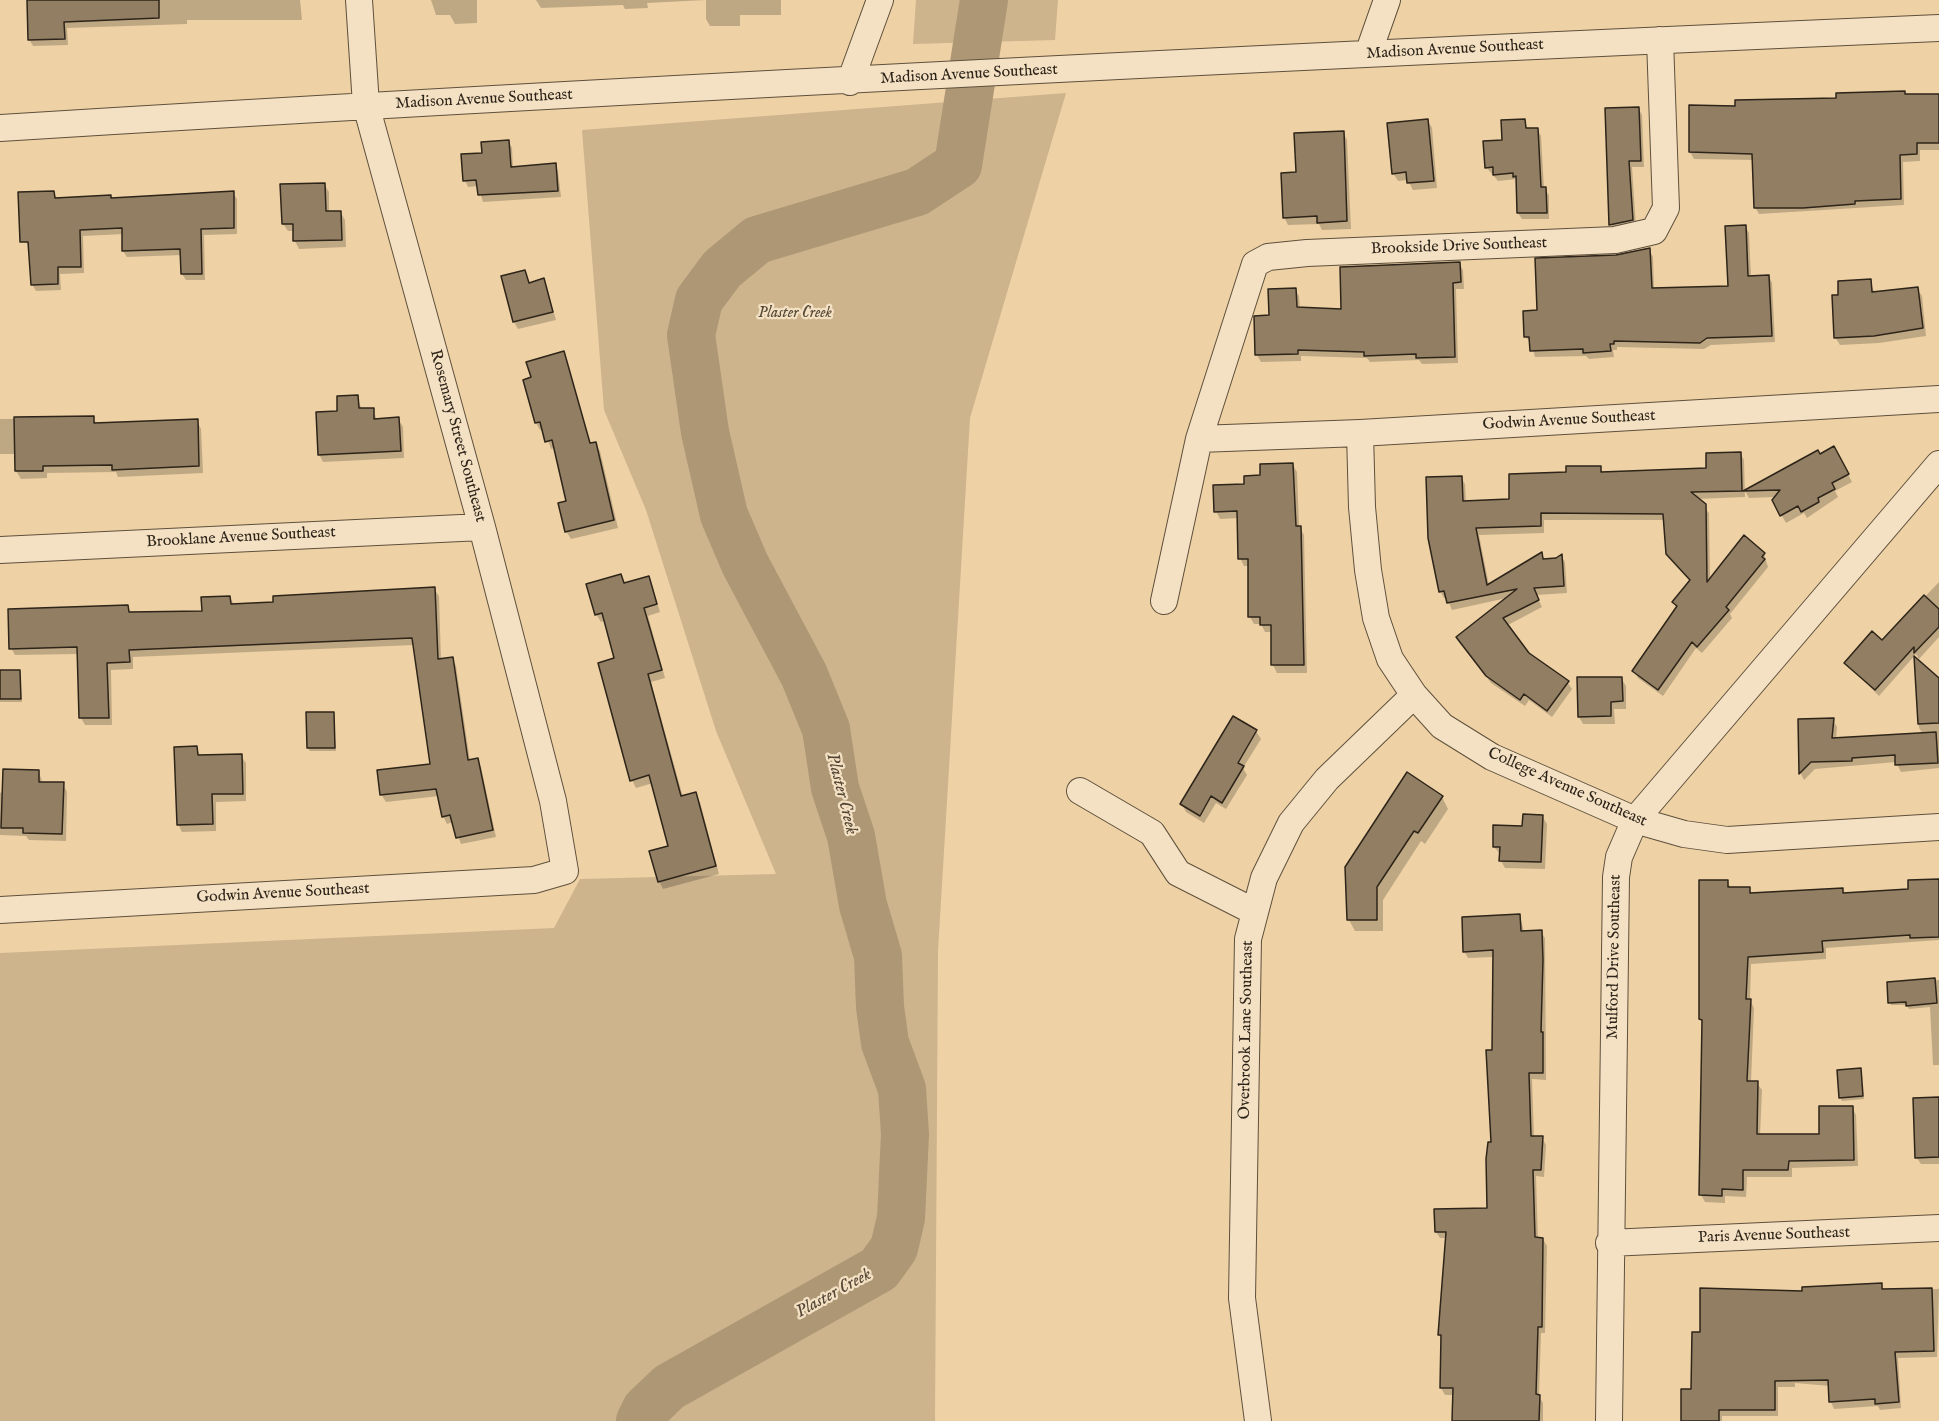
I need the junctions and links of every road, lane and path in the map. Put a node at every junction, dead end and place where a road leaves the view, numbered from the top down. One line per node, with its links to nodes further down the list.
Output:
1 (359, 0): 8 (street, Rosemary Street Southeast)
2 (880, 0): 7 (street)
3 (1387, 0): 6 (street)
4 (1939, 28): 5 (street, Madison Avenue Southeast)
5 (1660, 40): 6 (street, Madison Avenue Southeast); 12 (street, Brookside Drive Southeast)
6 (1368, 54): 7 (street, Madison Avenue Southeast)
7 (850, 82): 8 (street, Madison Avenue Southeast)
8 (366, 105): 9 (street, Madison Avenue Southeast); 14 (street, Rosemary Street Southeast)
9 (0, 128)
10 (1939, 399): 11 (street, Godwin Avenue Southeast)
11 (1360, 433): 12 (street, Godwin Avenue Southeast); 17 (street, College Avenue Southeast)
12 (1199, 439): 16 (street)
13 (1939, 464): 19 (street, Mulford Drive Southeast)
14 (482, 527): 15 (street, Brooklane Avenue Southeast); 21 (street, Rosemary Street Southeast)
15 (0, 550)
16 (1164, 601)
17 (1414, 695): 19 (street, College Avenue Southeast); 23 (street, Overbrook Lane Southeast)
18 (1080, 791): 23 (street)
19 (1635, 820): 20 (street, College Avenue Southeast); 25 (street, Mulford Drive Southeast)
20 (1939, 827)
21 (565, 871): 22 (street, Godwin Avenue Southeast)
22 (0, 910)
23 (1255, 912): 26 (street, Overbrook Lane Southeast)
24 (1939, 1228): 25 (street, Paris Avenue Southeast)
25 (1609, 1243): 27 (street, Mulford Drive Southeast)
26 (1258, 1421)
27 (1609, 1421)

